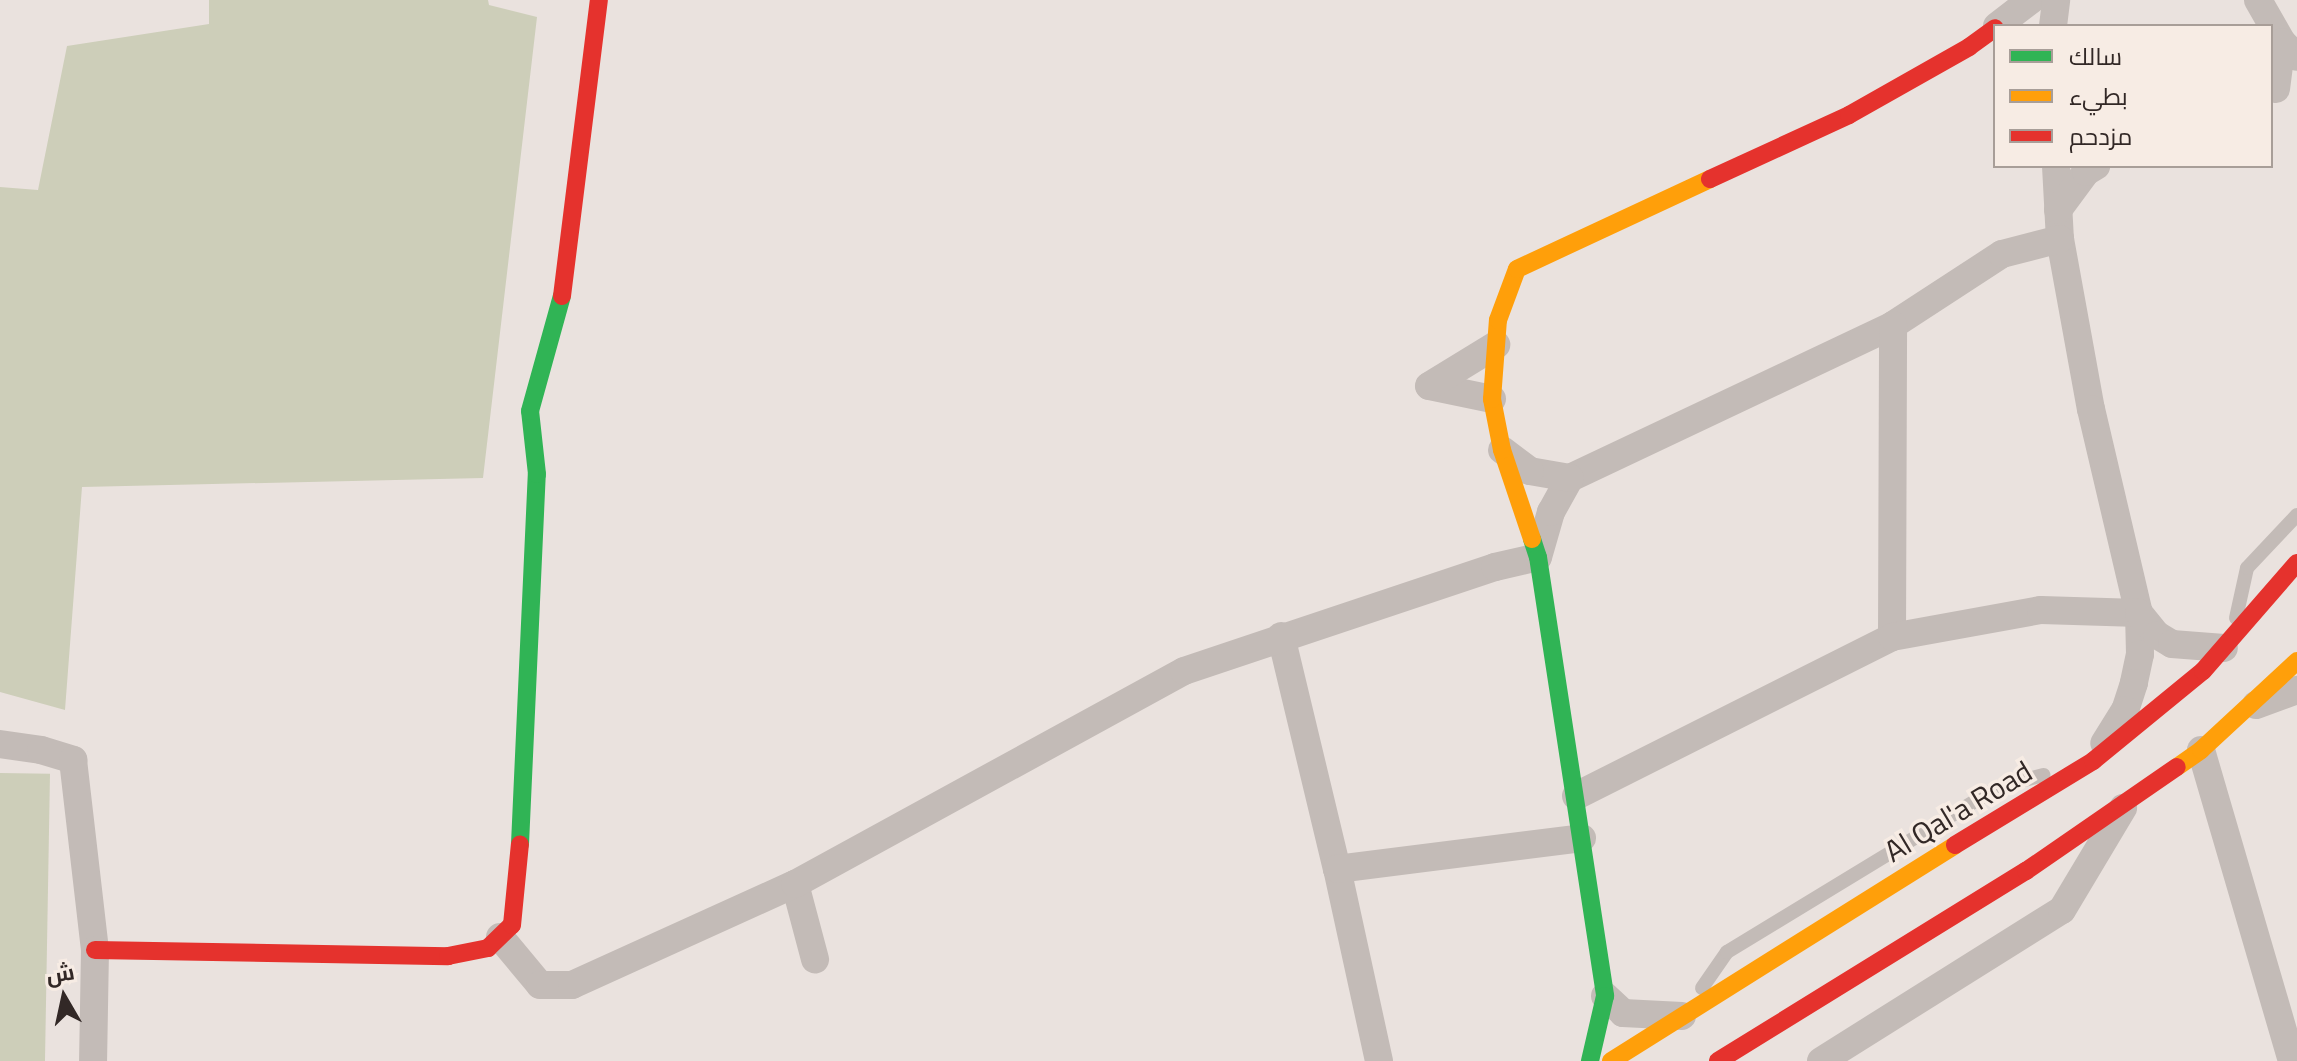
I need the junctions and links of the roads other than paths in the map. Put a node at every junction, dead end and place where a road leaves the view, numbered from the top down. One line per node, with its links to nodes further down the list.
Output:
1 (599, 0): 37 (street)
2 (2031, 0): 5 (street)
3 (2056, 0): 6 (street)
4 (2258, 0): 8 (street)
5 (2000, 24)
6 (2053, 24)
7 (1982, 46): 15 (street)
8 (2290, 50): 9 (street)
9 (2281, 88)
10 (2056, 168): 12 (street)
11 (2093, 168): 12 (street)
12 (2058, 210): 13 (street)
13 (2060, 239): 14 (street); 22 (street)
14 (1893, 325): 18 (street); 24 (street)
15 (1496, 345): 16 (street); 16 (street)
16 (1492, 399): 17 (street)
17 (1502, 450): 18 (street); 20 (street)
18 (1570, 478): 20 (street)
19 (2297, 515): 25 (lane)
20 (1538, 557): 23 (street); 32 (street)
21 (2297, 563): 25 (street, Al Qal'a Road)
22 (2139, 613): 24 (street); 25 (street); 31 (street)
23 (1281, 636): 35 (street); 36 (street)
24 (1892, 637): 32 (street)
25 (2228, 645): 31 (street, Al Qal'a Road)
26 (2297, 661): 28 (street)
27 (2297, 690): 28 (street)
28 (2244, 710): 30 (street)
29 (0, 744): 38 (street)
30 (2201, 750): 33 (street); 48 (street)
31 (2093, 761): 41 (street, Al Qal'a Road); 41 (lane)
32 (1576, 796): 34 (street)
33 (2128, 799): 46 (street); 47 (street)
34 (1582, 838): 35 (street); 40 (street)
35 (1337, 869): 43 (street)
36 (795, 884): 37 (street); 39 (street)
37 (500, 937): 38 (street)
38 (95, 950): 42 (street)
39 (815, 959)
40 (1605, 996): 41 (street); 44 (street)
41 (1682, 1016): 45 (street, Al Qal'a Road)
42 (93, 1061)
43 (1379, 1061)
44 (1590, 1061)
45 (1611, 1061)
46 (1718, 1061)
47 (1821, 1061)
48 (2292, 1061)

